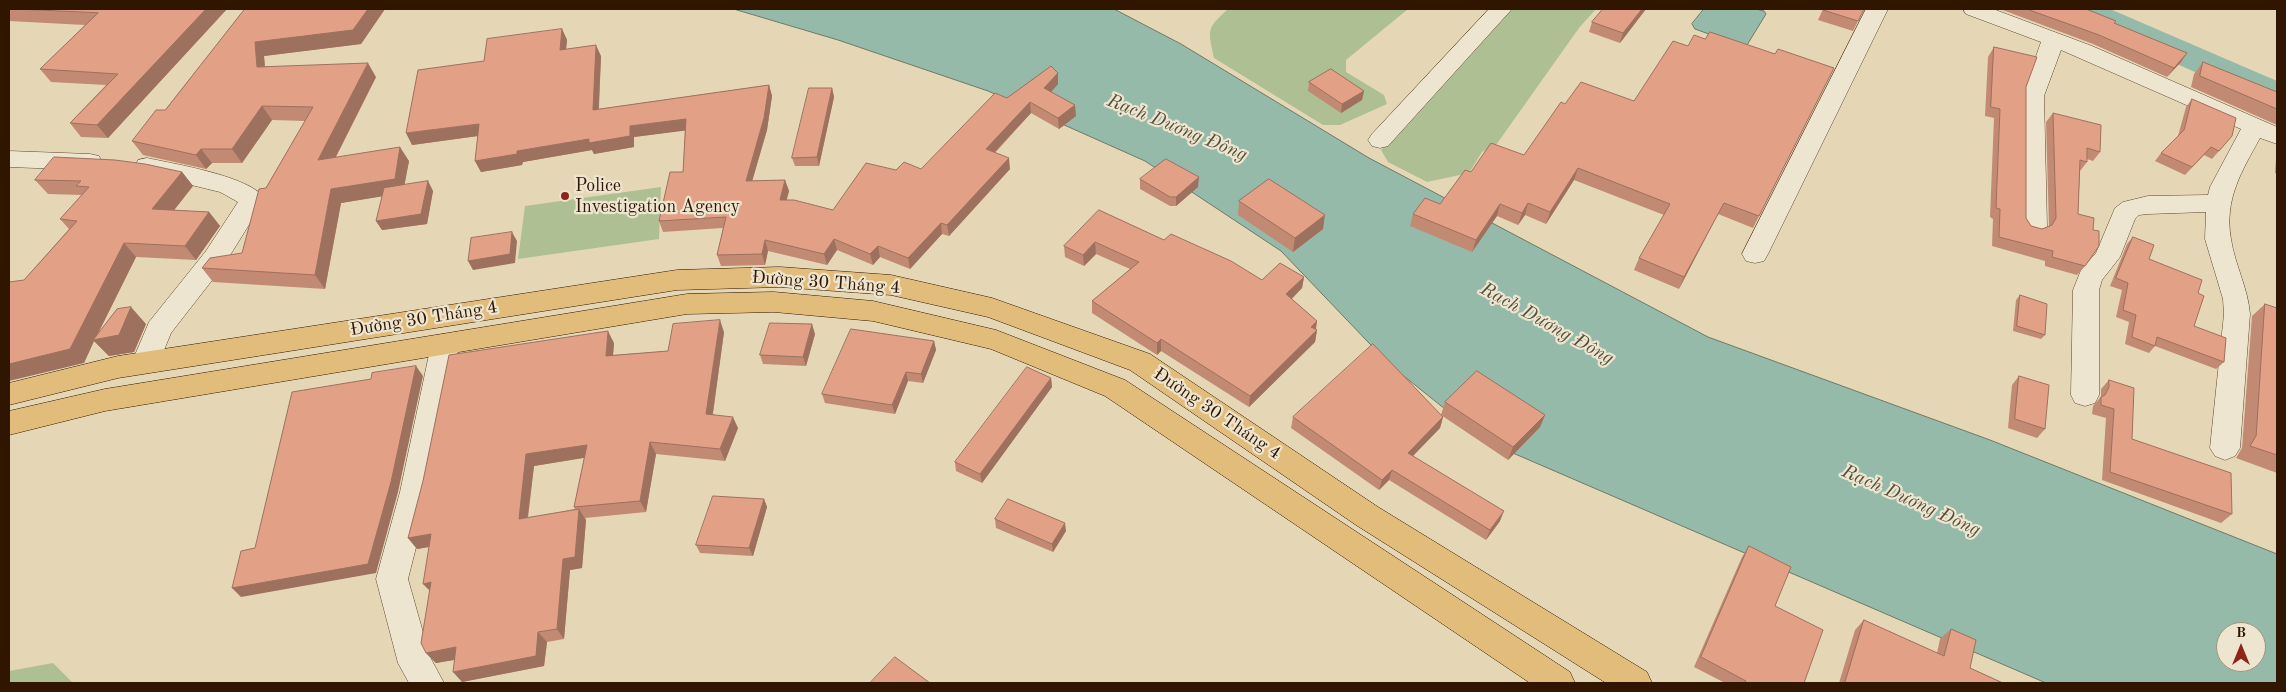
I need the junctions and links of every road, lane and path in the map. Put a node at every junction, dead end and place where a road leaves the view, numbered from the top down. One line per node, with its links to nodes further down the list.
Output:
1 (1501, 9): 6 (street)
2 (1878, 9): 10 (street)
3 (1974, 9): 4 (street)
4 (2053, 40): 5 (street); 9 (street)
5 (2265, 131): 8 (street)
6 (1380, 140)
7 (9, 159): 13 (street)
8 (2219, 203): 18 (street); 20 (street)
9 (2034, 227)
10 (1755, 254)
11 (688, 292): 12 (main road, Đường 30 Tháng 4); 13 (main road, Đường 30 Tháng 4); 14 (main road, Đường 30 Tháng 4); 15 (main road, Đường 30 Tháng 4)
12 (445, 345): 17 (main road, Đường 30 Tháng 4); 21 (street)
13 (146, 362): 16 (main road, Đường 30 Tháng 4); 17 (main road)
14 (1140, 362): 15 (main road); 23 (main road, Đường 30 Tháng 4)
15 (1115, 388): 22 (main road, Đường 30 Tháng 4)
16 (9, 394)
17 (137, 395): 19 (main road, Đường 30 Tháng 4)
18 (2085, 395)
19 (9, 423)
20 (2225, 448)
21 (427, 683)
22 (1558, 683)
23 (1635, 683)

